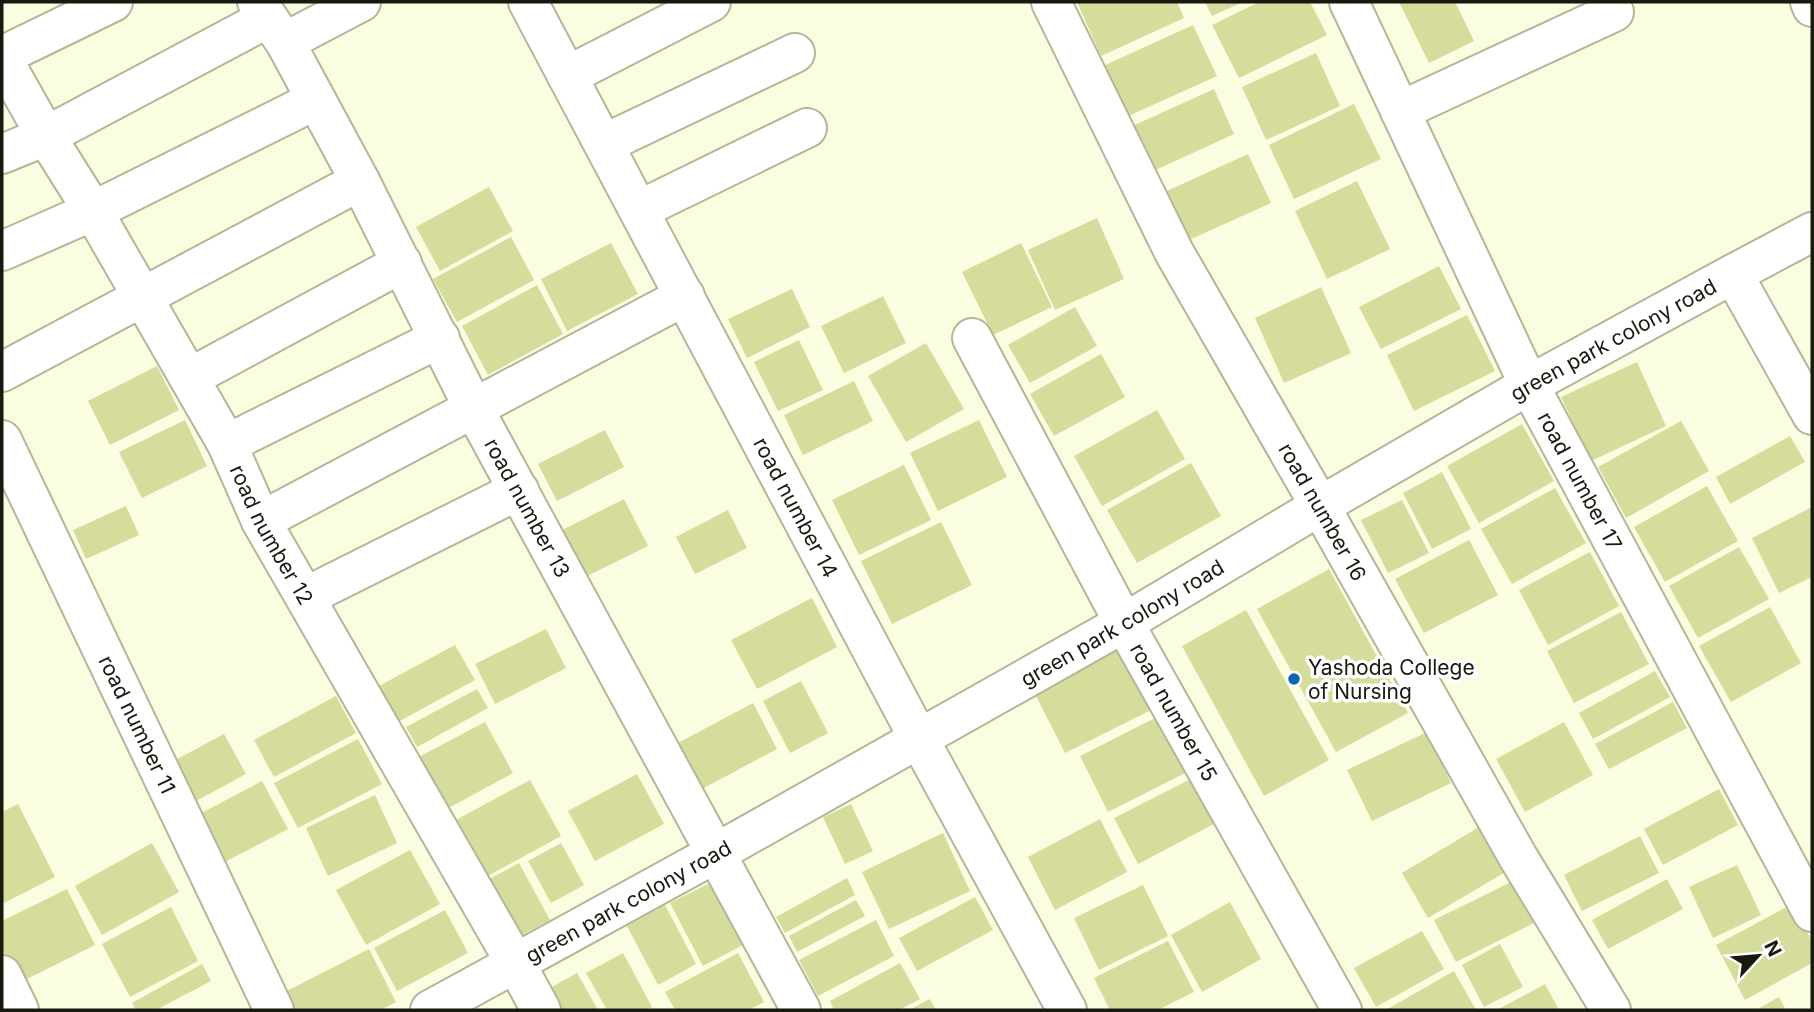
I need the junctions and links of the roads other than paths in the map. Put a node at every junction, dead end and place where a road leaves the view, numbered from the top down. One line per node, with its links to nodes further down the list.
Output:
1 (113, 2): 12 (street)
2 (361, 2): 10 (street)
3 (711, 2): 13 (street)
4 (1051, 2): 39 (street, road number 16)
5 (1349, 2): 15 (street, road number 17)
6 (1810, 2): 8 (street)
7 (536, 4): 13 (street, road number 14)
8 (1812, 7)
9 (1614, 12): 15 (street)
10 (270, 21): 14 (street, road number 13); 17 (street)
11 (795, 53): 18 (street)
12 (2, 57): 17 (street, road number 12)
13 (567, 76): 18 (street, road number 14)
14 (316, 100): 20 (street, road number 13); 22 (street)
15 (1400, 111): 33 (street, road number 17)
16 (807, 128): 21 (street)
17 (46, 136): 19 (street); 22 (street, road number 12)
18 (604, 144): 21 (street, road number 14)
19 (2, 154)
20 (360, 181): 25 (street, road number 13); 28 (street)
21 (639, 210): 27 (street, road number 14)
22 (93, 211): 24 (street); 28 (street, road number 12)
23 (1812, 232): 26 (street, green park colony road)
24 (2, 251)
25 (402, 263): 29 (street, road number 13); 32 (street)
26 (1733, 274): 33 (street, green park colony road); 35 (street)
27 (685, 296): 34 (street); 43 (street, road number 14)
28 (143, 297): 31 (street); 32 (street, road number 12)
29 (440, 338): 34 (street, road number 13); 37 (street)
30 (972, 338): 42 (street, road number 15)
31 (2, 372)
32 (189, 378): 37 (street, road number 12)
33 (1529, 385): 39 (street, green park colony road); 45 (street, road number 17)
34 (474, 408): 38 (street, road number 13); 40 (street)
35 (1812, 415)
36 (2, 440): 47 (street, road number 11)
37 (227, 444): 40 (street, road number 12)
38 (519, 490): 41 (street); 44 (street, road number 13)
39 (1320, 506): 42 (street, green park colony road); 53 (street, road number 16)
40 (261, 521): 41 (street, road number 12)
41 (305, 597): 46 (street, road number 12)
42 (1124, 623): 43 (street, green park colony road); 52 (street, road number 15)
43 (919, 739): 44 (street, green park colony road); 51 (street, road number 14)
44 (716, 853): 46 (street, green park colony road); 50 (street, road number 13)
45 (1812, 912)
46 (516, 964): 48 (street, green park colony road); 49 (street, road number 12)
47 (274, 1010)
48 (430, 1010)
49 (541, 1010)
50 (801, 1010)
51 (1067, 1010)
52 (1342, 1010)
53 (1611, 1010)

